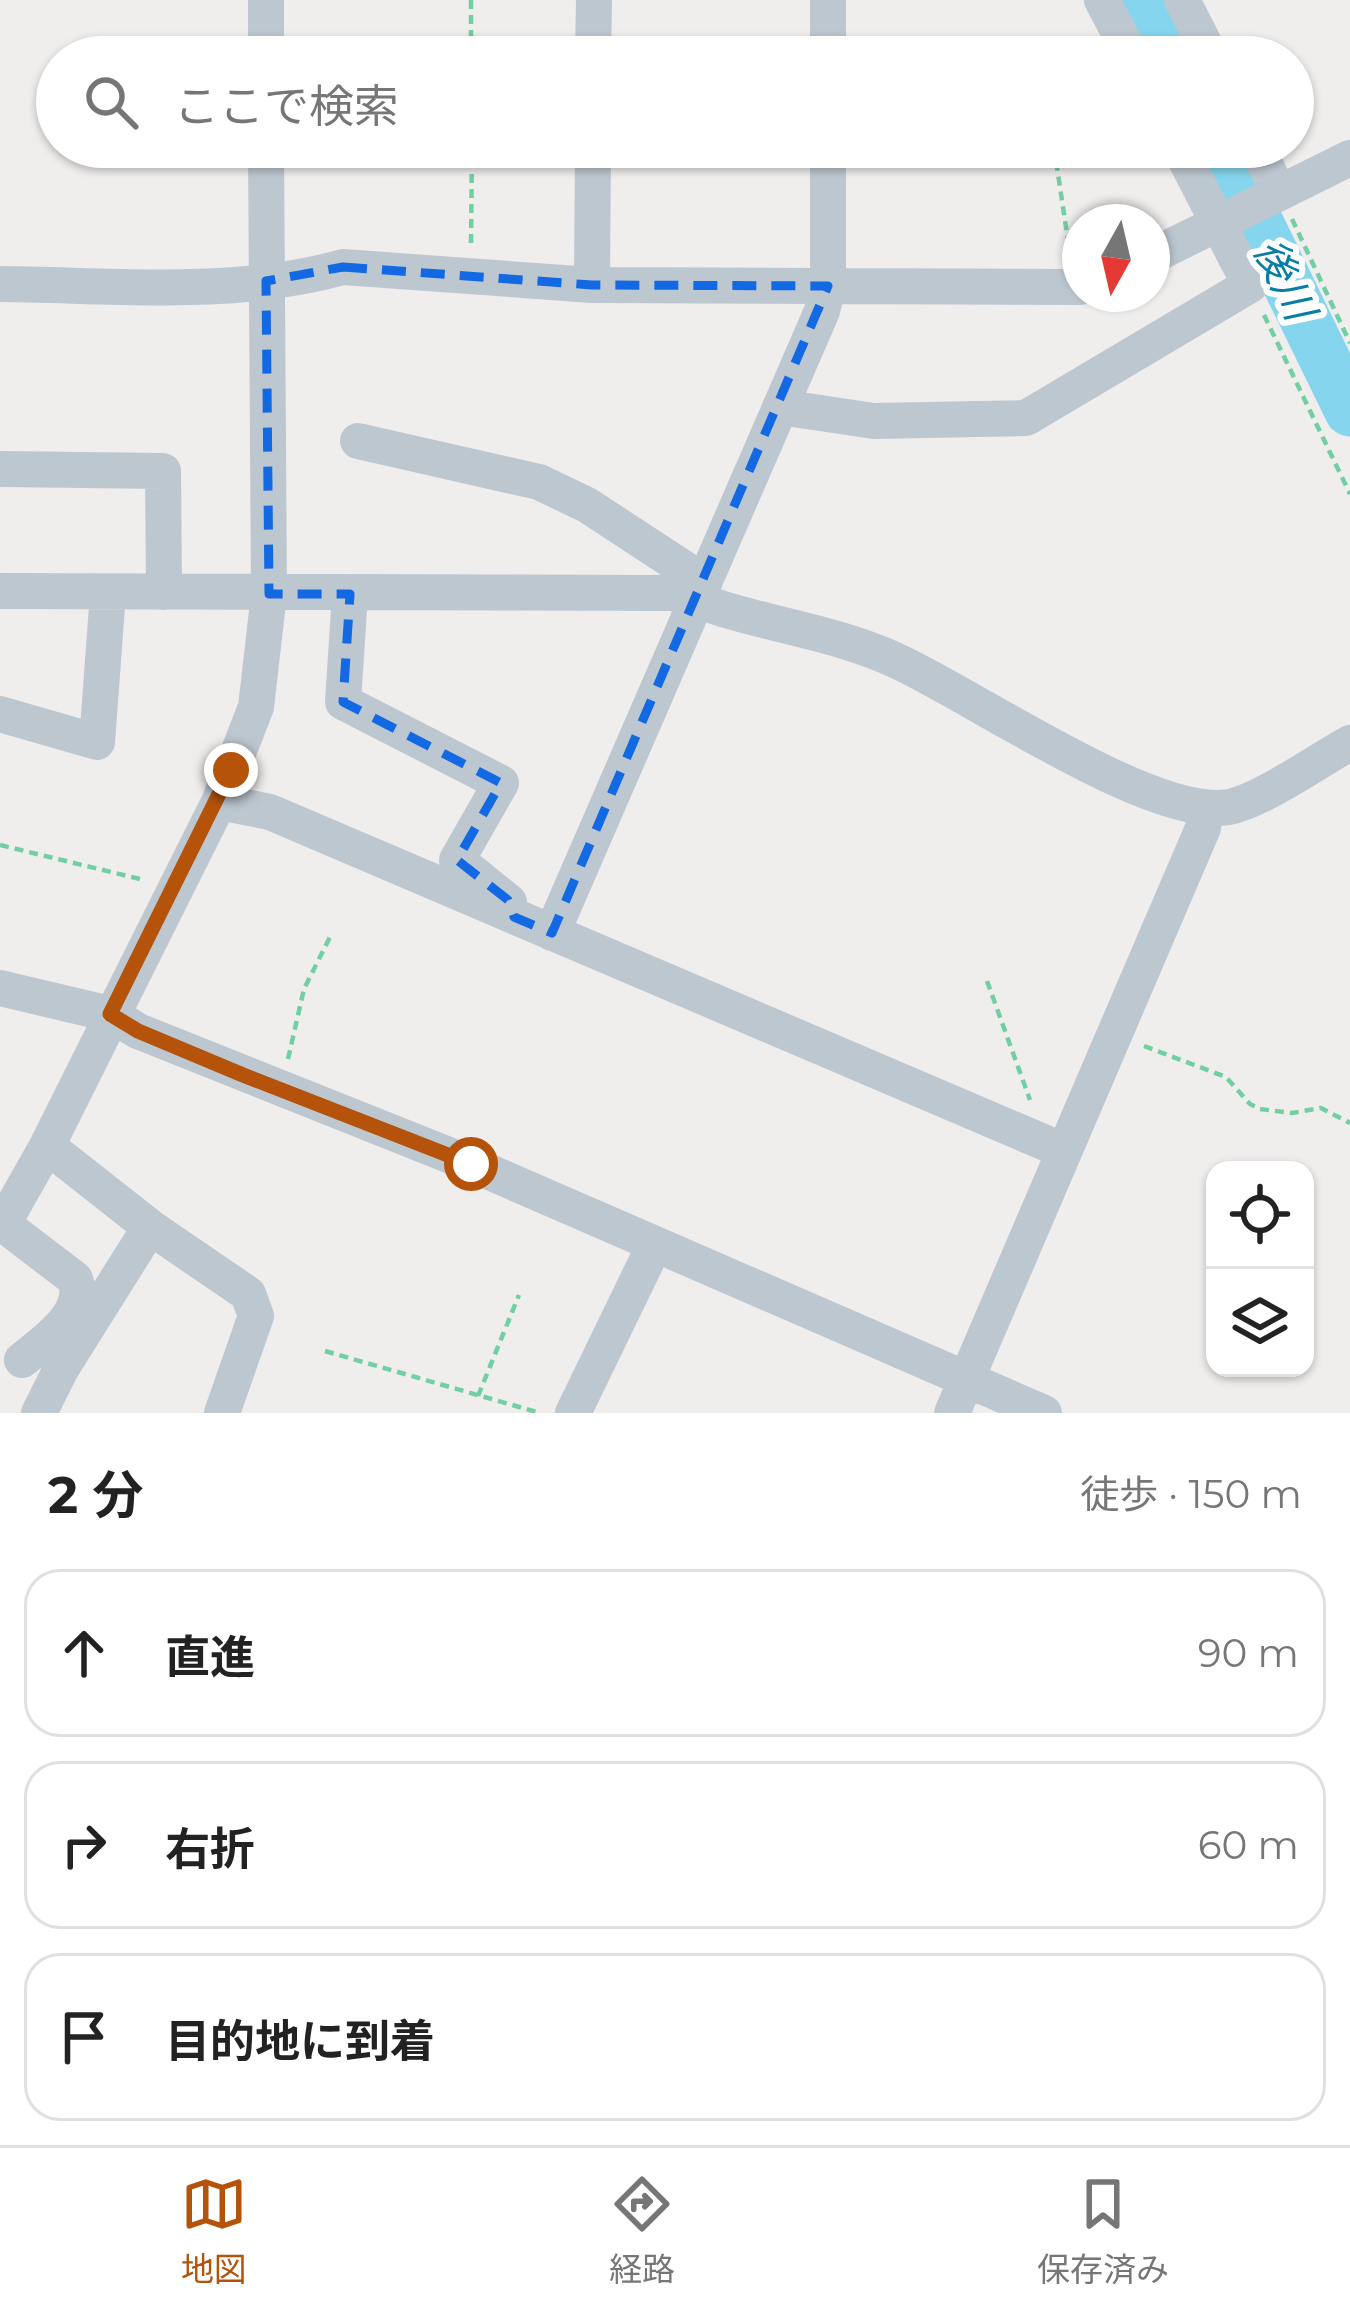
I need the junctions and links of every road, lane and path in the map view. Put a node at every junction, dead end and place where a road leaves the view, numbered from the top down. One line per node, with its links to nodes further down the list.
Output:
1 (266, 0): 7 (street)
2 (471, 0): 8 (path)
3 (594, 0): 9 (street)
4 (828, 0): 10 (street)
5 (1102, 0): 11 (street)
6 (1182, 0): 12 (street)
7 (266, 36)
8 (471, 36)
9 (593, 36)
10 (828, 36)
11 (1121, 36)
12 (1200, 36)
13 (1350, 158): 21 (street)
14 (266, 168): 25 (street)
15 (472, 168): 24 (path)
16 (593, 168): 27 (street)
17 (828, 168): 29 (street)
18 (1057, 168): 22 (path)
19 (1204, 168): 21 (street)
20 (1254, 168): 21 (street)
21 (1249, 206): 23 (street); 28 (street); 31 (path)
22 (1062, 210)
23 (1170, 247)
24 (470, 277): 25 (street); 27 (street)
25 (266, 281): 26 (street); 41 (street)
26 (0, 284)
27 (592, 285): 29 (street)
28 (1250, 285): 32 (street); 35 (path)
29 (828, 286): 30 (street); 32 (street)
30 (1062, 287)
31 (1350, 343)
32 (780, 407): 36 (street)
33 (358, 441): 36 (street)
34 (0, 469): 38 (street)
35 (1350, 494)
36 (700, 589): 40 (street); 45 (street); 49 (street)
37 (0, 591): 39 (street)
38 (164, 592): 39 (street); 41 (street)
39 (108, 593): 42 (street)
40 (350, 594): 41 (street); 48 (street)
41 (268, 595): 44 (street)
42 (0, 714)
43 (1350, 743): 45 (street)
44 (219, 802): 47 (street); 48 (street)
45 (1206, 808): 54 (street)
46 (0, 845): 47 (path)
47 (173, 889): 53 (street)
48 (514, 917): 49 (street)
49 (552, 933): 57 (street)
50 (332, 935): 55 (path)
51 (987, 981): 57 (path)
52 (0, 988): 53 (street)
53 (110, 1014): 55 (street); 58 (street)
54 (1113, 1034): 56 (path); 57 (street)
55 (282, 1091): 60 (street)
56 (1350, 1123)
57 (1049, 1145): 64 (street)
58 (47, 1146): 59 (street); 63 (street)
59 (150, 1227): 66 (street); 67 (street)
60 (655, 1244): 64 (street); 69 (street)
61 (519, 1295): 65 (path)
62 (325, 1351): 65 (path)
63 (22, 1360)
64 (959, 1396): 70 (street)
65 (477, 1397): 68 (path)
66 (40, 1413)
67 (222, 1413)
68 (540, 1413)
69 (573, 1413)
70 (1044, 1413)

